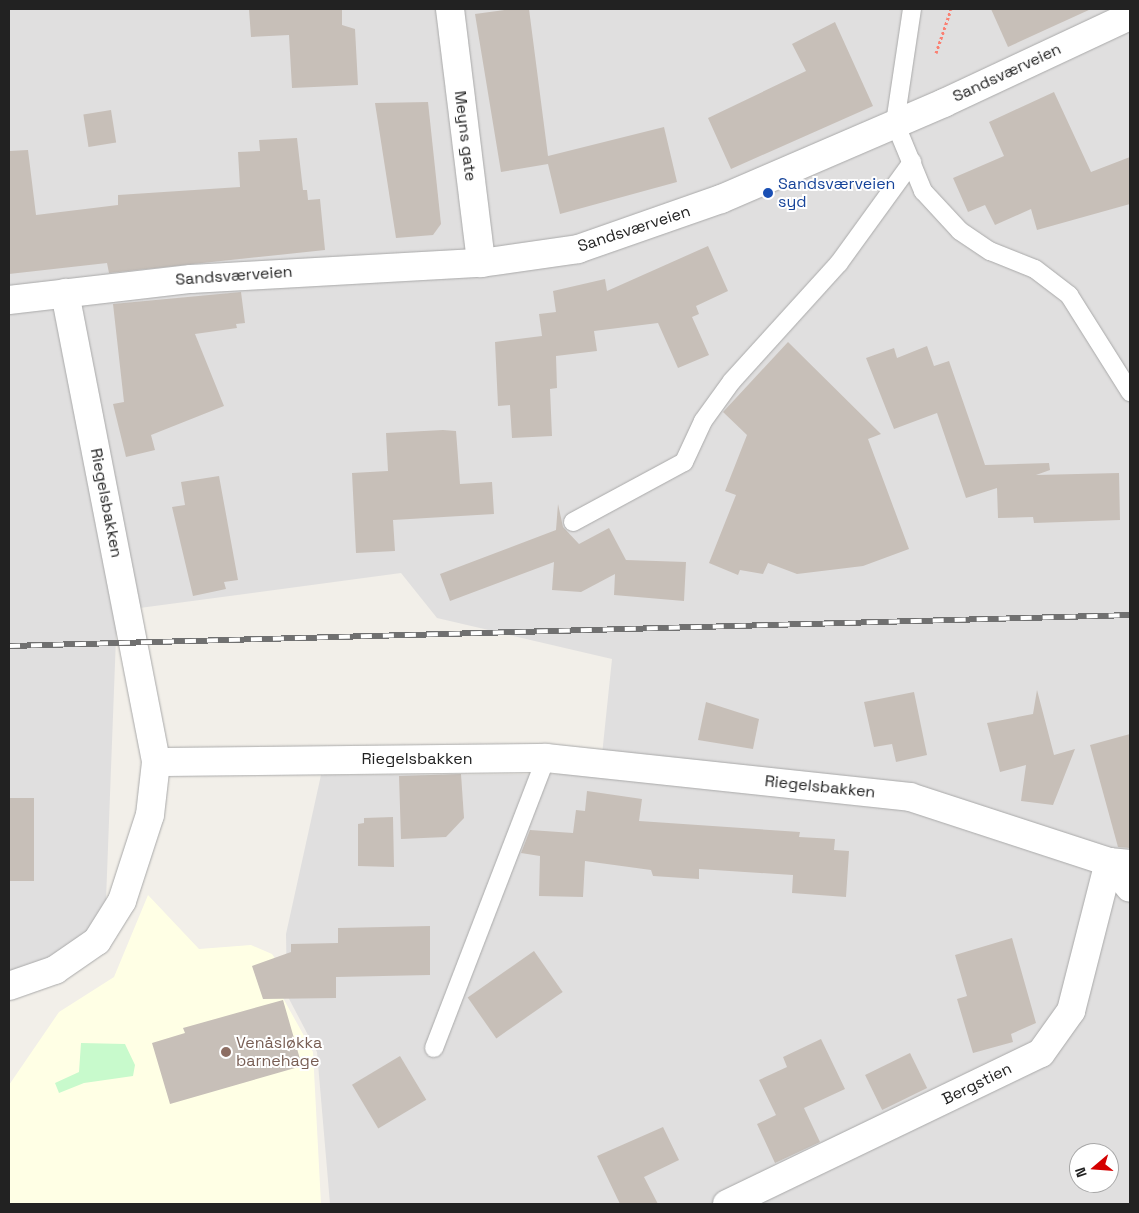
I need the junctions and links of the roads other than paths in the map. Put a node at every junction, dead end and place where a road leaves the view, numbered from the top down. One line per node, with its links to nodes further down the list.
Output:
1 (450, 9): 6 (street, Meyns gate)
2 (912, 9): 4 (lane)
3 (1130, 16): 4 (street, Sandsværveien)
4 (895, 123): 5 (lane); 6 (street, Sandsværveien)
5 (912, 162): 9 (lane); 10 (lane)
6 (481, 263): 7 (street, Sandsværveien)
7 (65, 293): 8 (street, Sandsværveien); 12 (street, Riegelsbakken)
8 (9, 300)
9 (1130, 392)
10 (573, 522)
11 (546, 758): 12 (street, Riegelsbakken); 13 (street, Riegelsbakken); 16 (lane)
12 (156, 762): 15 (street)
13 (1119, 862): 14 (street); 17 (street, Bergstien)
14 (1130, 888)
15 (9, 986)
16 (434, 1048)
17 (727, 1204)

